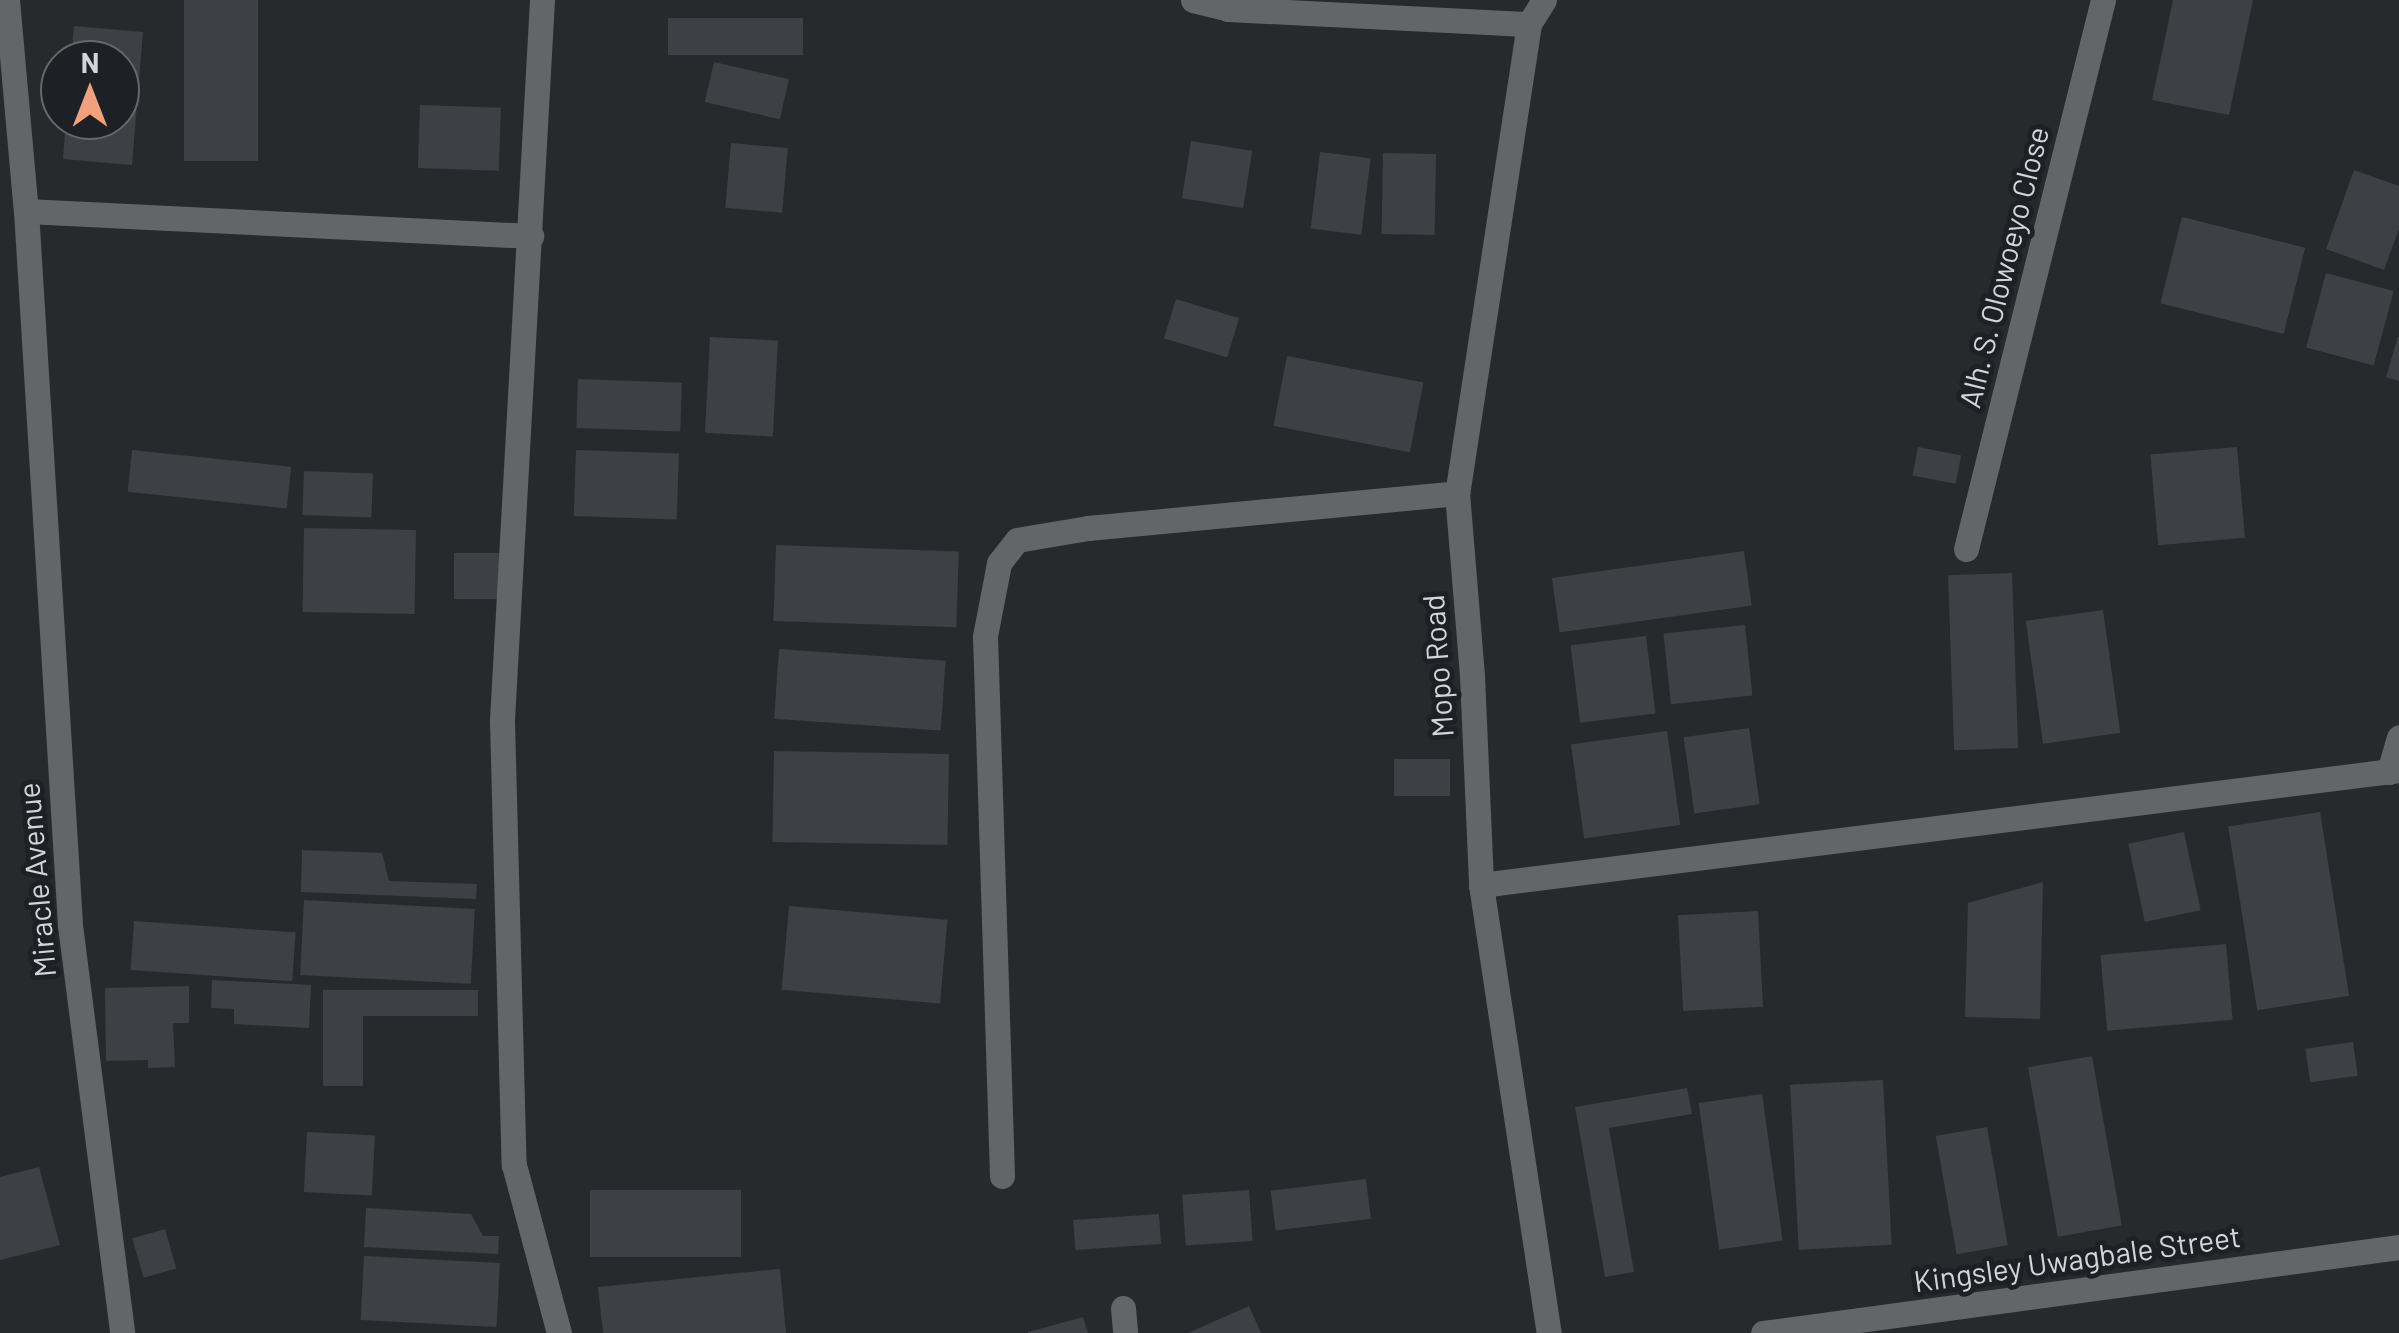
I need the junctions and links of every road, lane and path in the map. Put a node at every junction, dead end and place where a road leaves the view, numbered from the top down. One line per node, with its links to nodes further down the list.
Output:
1 (542, 0): 8 (street)
2 (1194, 0): 6 (street)
3 (1544, 0): 6 (street, Mopo Road)
4 (2103, 0): 10 (street, Alh. S. Olowoeyo Close)
5 (5, 13): 7 (street, Miracle Avenue)
6 (1529, 24): 9 (street, Mopo Road)
7 (26, 212): 8 (street); 16 (street, Miracle Avenue)
8 (531, 236): 17 (street)
9 (1456, 494): 13 (street, Mopo Road); 14 (street)
10 (1966, 549)
11 (2399, 737): 12 (street)
12 (2394, 771): 13 (street)
13 (1481, 885): 18 (street, Mopo Road)
14 (1002, 1176)
15 (2399, 1247): 19 (street, Kingsley Uwagbale Street)
16 (122, 1333)
17 (560, 1333)
18 (1549, 1333)
19 (1763, 1333)

